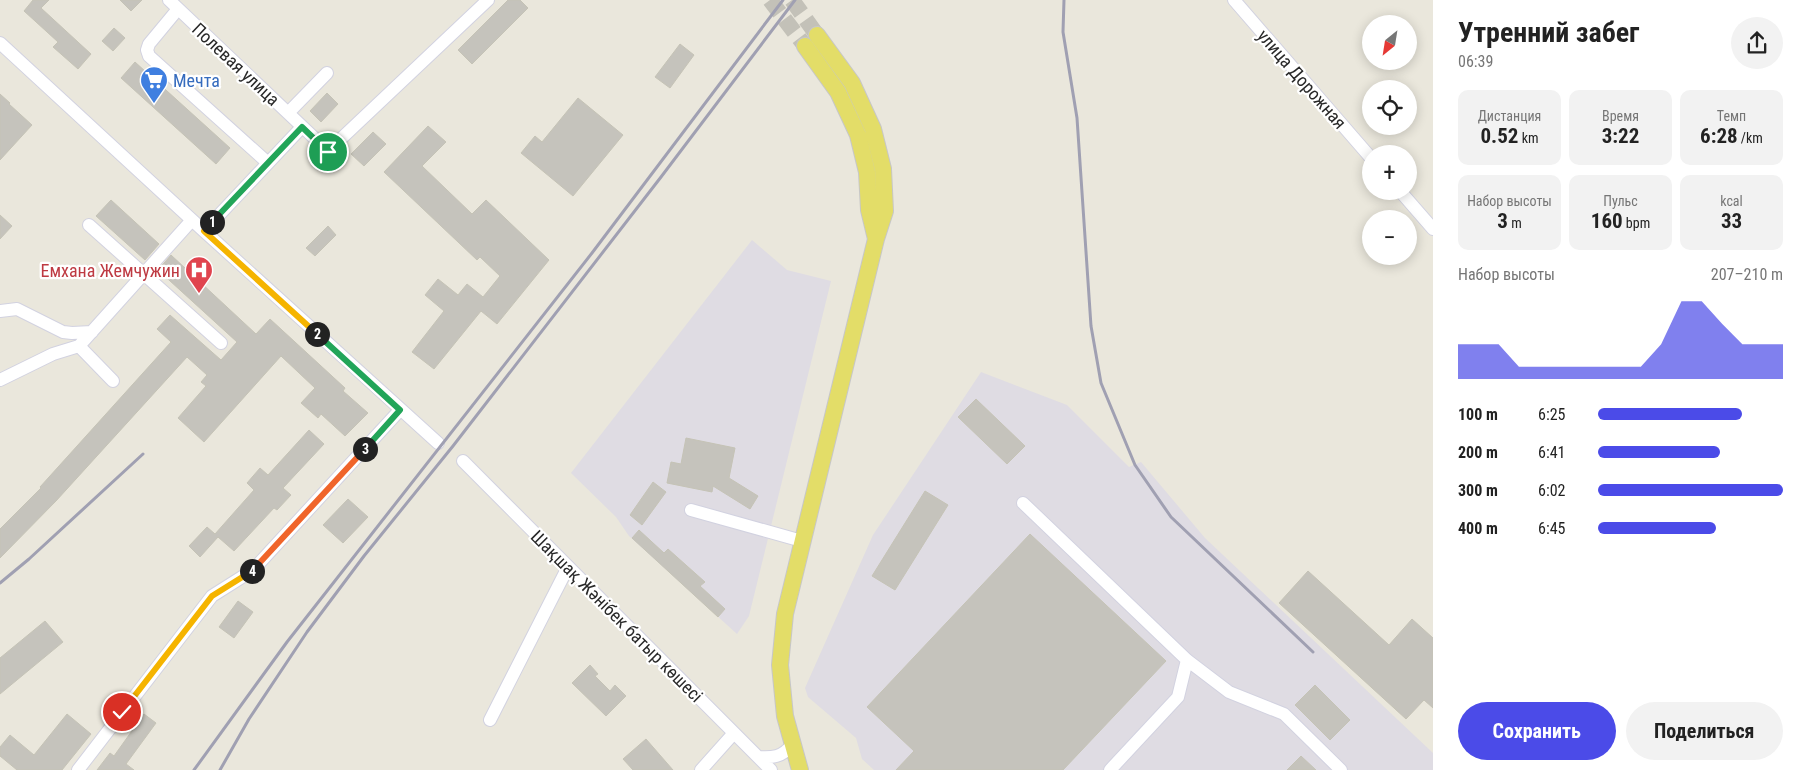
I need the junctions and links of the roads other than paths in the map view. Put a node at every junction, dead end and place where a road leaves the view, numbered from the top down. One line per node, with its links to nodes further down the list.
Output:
1 (169, 0): 4 (street, Полевая улица)
2 (488, 0): 9 (street, Полевая улица)
3 (1234, 0): 10 (street, улица Дорожная)
4 (178, 9): 8 (street, Полевая улица); 11 (street)
5 (811, 40): 29 (main road)
6 (0, 43): 13 (street)
7 (327, 73): 8 (street)
8 (288, 113): 9 (street, Полевая улица)
9 (302, 127): 11 (street)
10 (1362, 148)
11 (268, 163): 16 (street)
12 (1408, 200): 15 (street)
13 (192, 220): 16 (street); 17 (street)
14 (89, 225): 17 (street)
15 (1433, 229)
16 (204, 231): 24 (street)
17 (144, 274): 19 (street); 20 (street)
18 (0, 311): 19 (street)
19 (92, 332): 21 (street)
20 (221, 343)
21 (79, 346): 22 (street); 23 (street)
22 (0, 380)
23 (113, 380)
24 (400, 410): 25 (street); 36 (street)
25 (438, 442)
26 (464, 461): 30 (street, Шақшақ Жәнібек батыр көшесі)
27 (1023, 504): 31 (street)
28 (691, 510): 29 (street)
29 (802, 541): 34 (main road)
30 (568, 567): 32 (street); 33 (street, Шақшақ Жәнібек батыр көшесі)
31 (1187, 660): 40 (street); 41 (street)
32 (490, 720)
33 (734, 733): 35 (street, Шақшақ Жәнібек батыр көшесі); 37 (street)
34 (792, 745): 35 (street); 39 (main road)
35 (758, 757): 38 (street, Шақшақ Жәнібек батыр көшесі)
36 (78, 770)
37 (701, 770)
38 (771, 770)
39 (800, 770)
40 (1110, 770)
41 (1340, 770)

